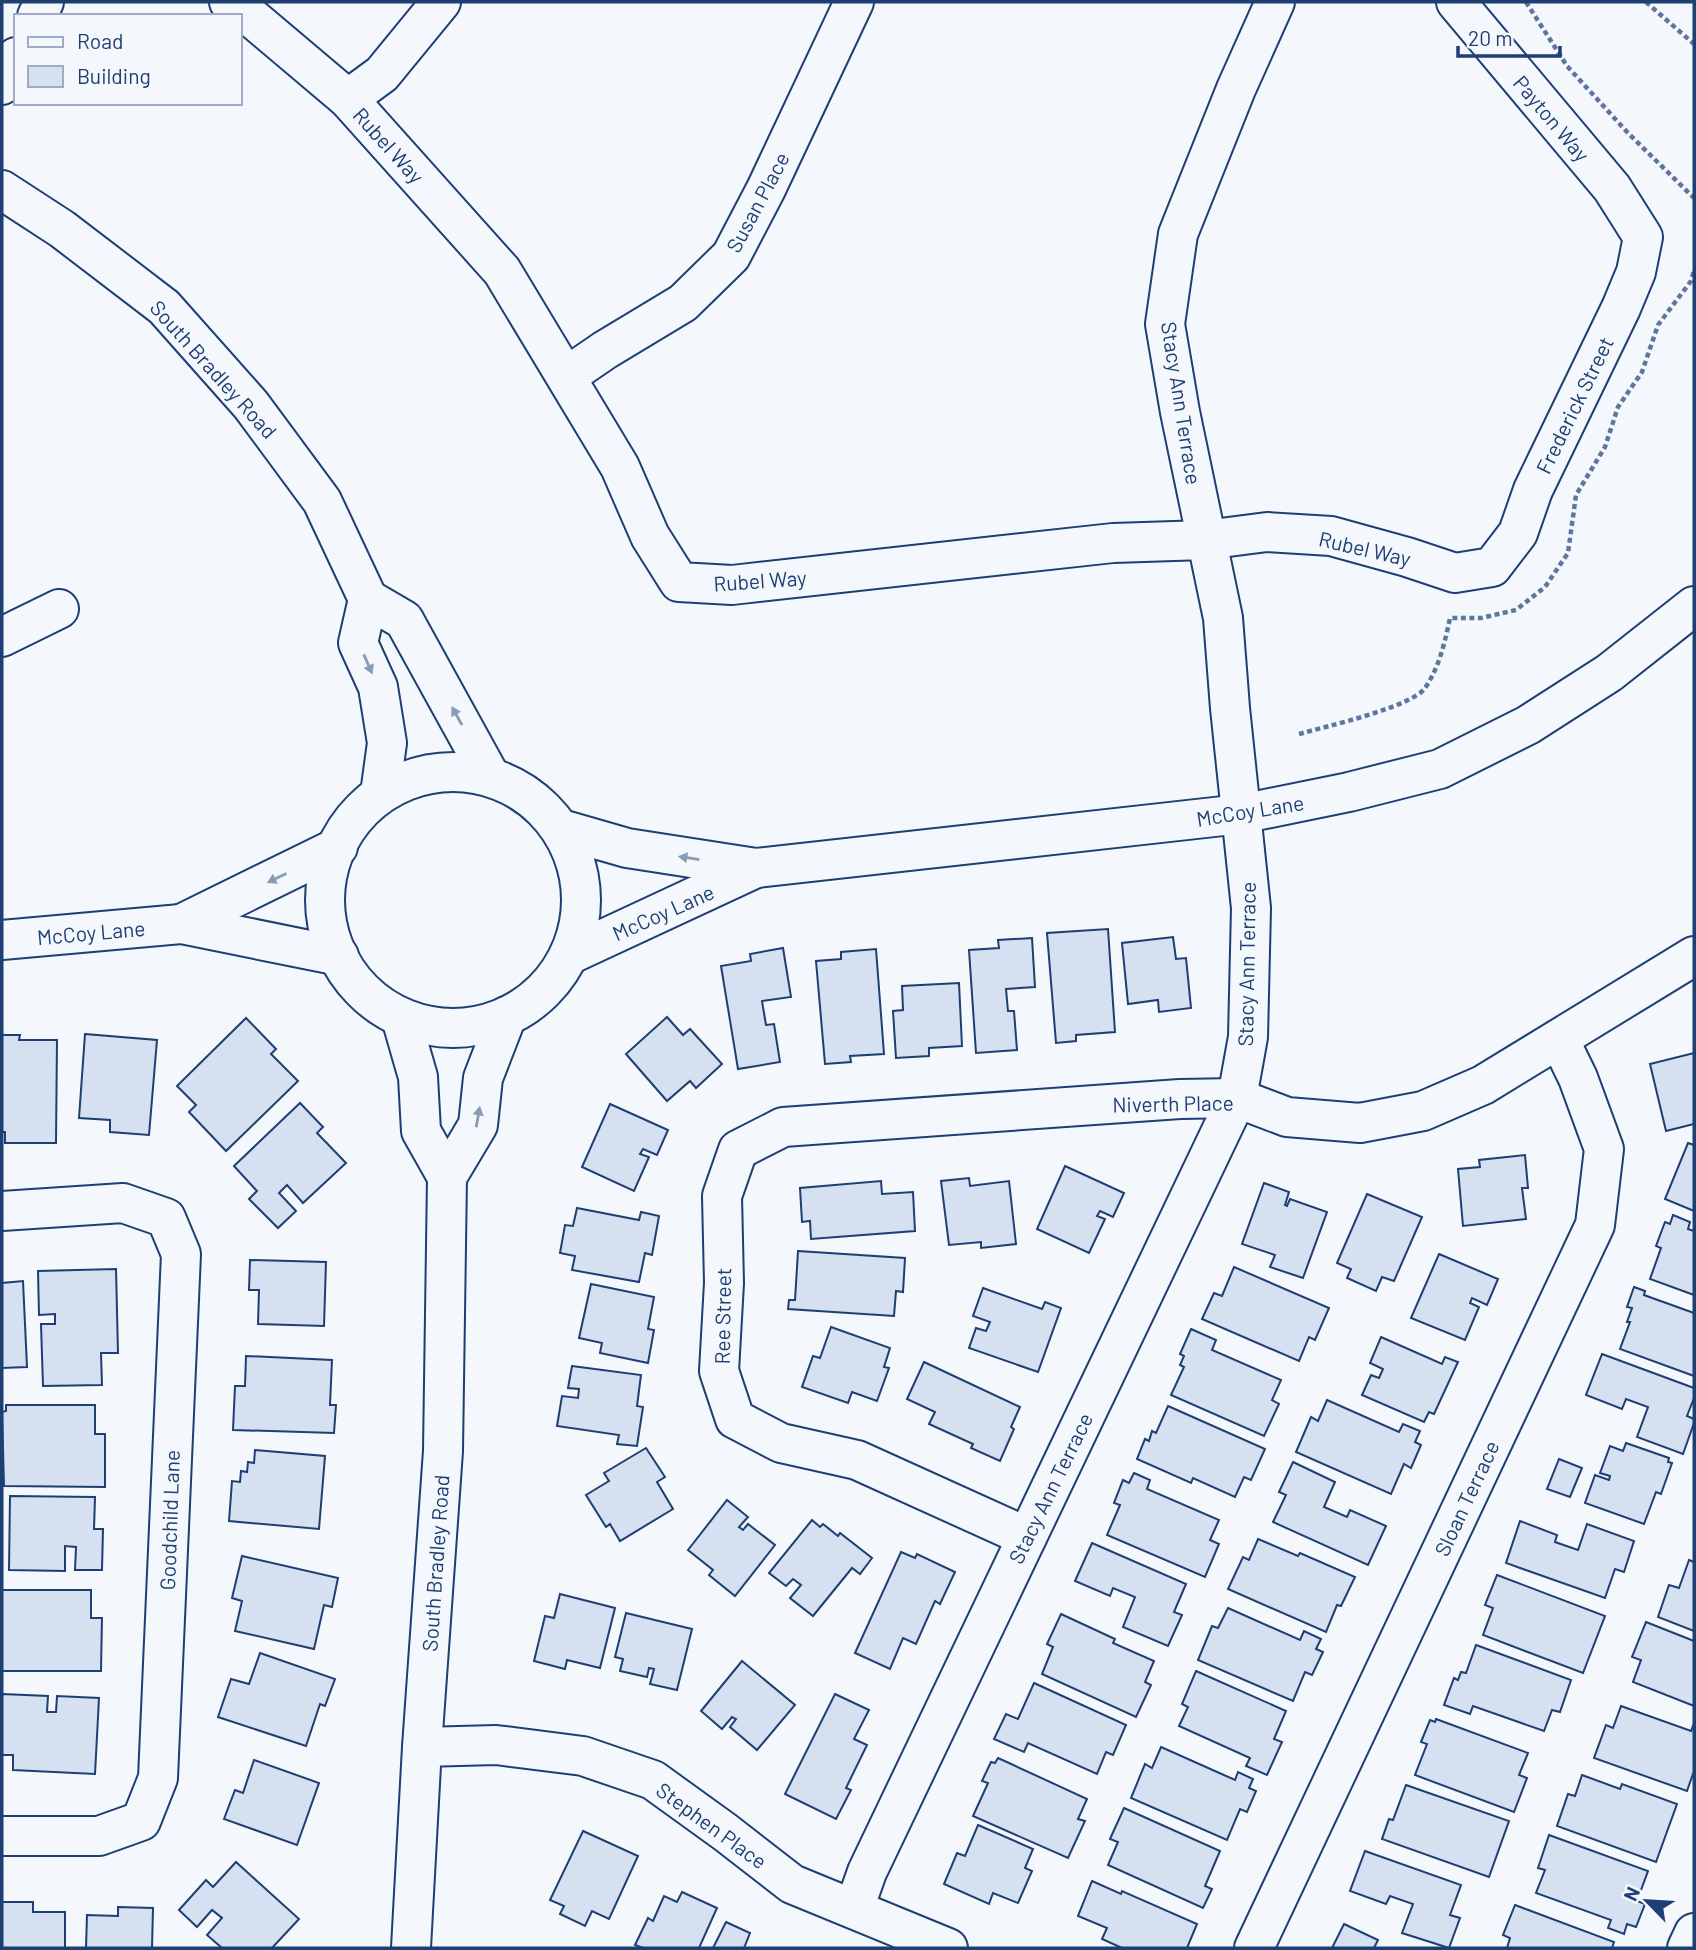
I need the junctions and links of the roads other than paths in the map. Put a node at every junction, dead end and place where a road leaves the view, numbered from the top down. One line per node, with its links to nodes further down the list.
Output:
1 (229, 2): 8 (street, Rubel Way)
2 (441, 2): 8 (street)
3 (854, 2): 11 (street, Susan Place)
4 (1275, 2): 12 (street, Stacy Ann Terrace)
5 (1455, 2): 10 (street, Payton Way)
6 (14, 61): 7 (street)
7 (2, 85)
8 (348, 99): 11 (street, Rubel Way)
9 (2, 190): 14 (street, South Bradley Road)
10 (1643, 237): 13 (street, Frederick Street)
11 (567, 376): 12 (street, Rubel Way)
12 (1205, 540): 13 (street, Rubel Way); 20 (street, Stacy Ann Terrace)
13 (1492, 567)
14 (368, 599): 18 (street, one-way to 14); 19 (street, one-way to 19)
15 (1694, 606): 20 (street, McCoy Lane)
16 (59, 609): 17 (street)
17 (2, 637)
18 (490, 776): 19 (street); 21 (street)
19 (380, 794): 22 (street)
20 (1241, 814): 23 (street, McCoy Lane); 32 (street, Stacy Ann Terrace)
21 (561, 829): 23 (street, McCoy Lane, one-way to 21); 26 (street)
22 (338, 848): 24 (street, McCoy Lane, one-way to 24); 27 (street)
23 (757, 868): 26 (street, McCoy Lane)
24 (181, 924): 25 (street, McCoy Lane); 27 (street, McCoy Lane)
25 (2, 940)
26 (569, 955): 29 (street)
27 (339, 956): 30 (street)
28 (1694, 956): 31 (street, Niverth Place)
29 (507, 1016): 30 (street); 34 (street, South Bradley Road, one-way to 29)
30 (401, 1018): 34 (street)
31 (1559, 1039): 32 (street, Niverth Place); 43 (street, Sloan Terrace)
32 (1237, 1098): 33 (street, Niverth Place); 36 (street, Stacy Ann Terrace)
33 (738, 1150): 36 (street, Ree Street)
34 (447, 1177): 37 (street, South Bradley Road)
35 (2, 1211): 38 (street, Goodchild Lane)
36 (1027, 1537): 39 (street, Stacy Ann Terrace)
37 (422, 1747): 39 (street, Stephen Place); 41 (street, South Bradley Road)
38 (2, 1836)
39 (854, 1909): 42 (street, Stephen Place)
40 (1694, 1933): 44 (street)
41 (411, 1948)
42 (948, 1948)
43 (1254, 1948)
44 (1687, 1948)

